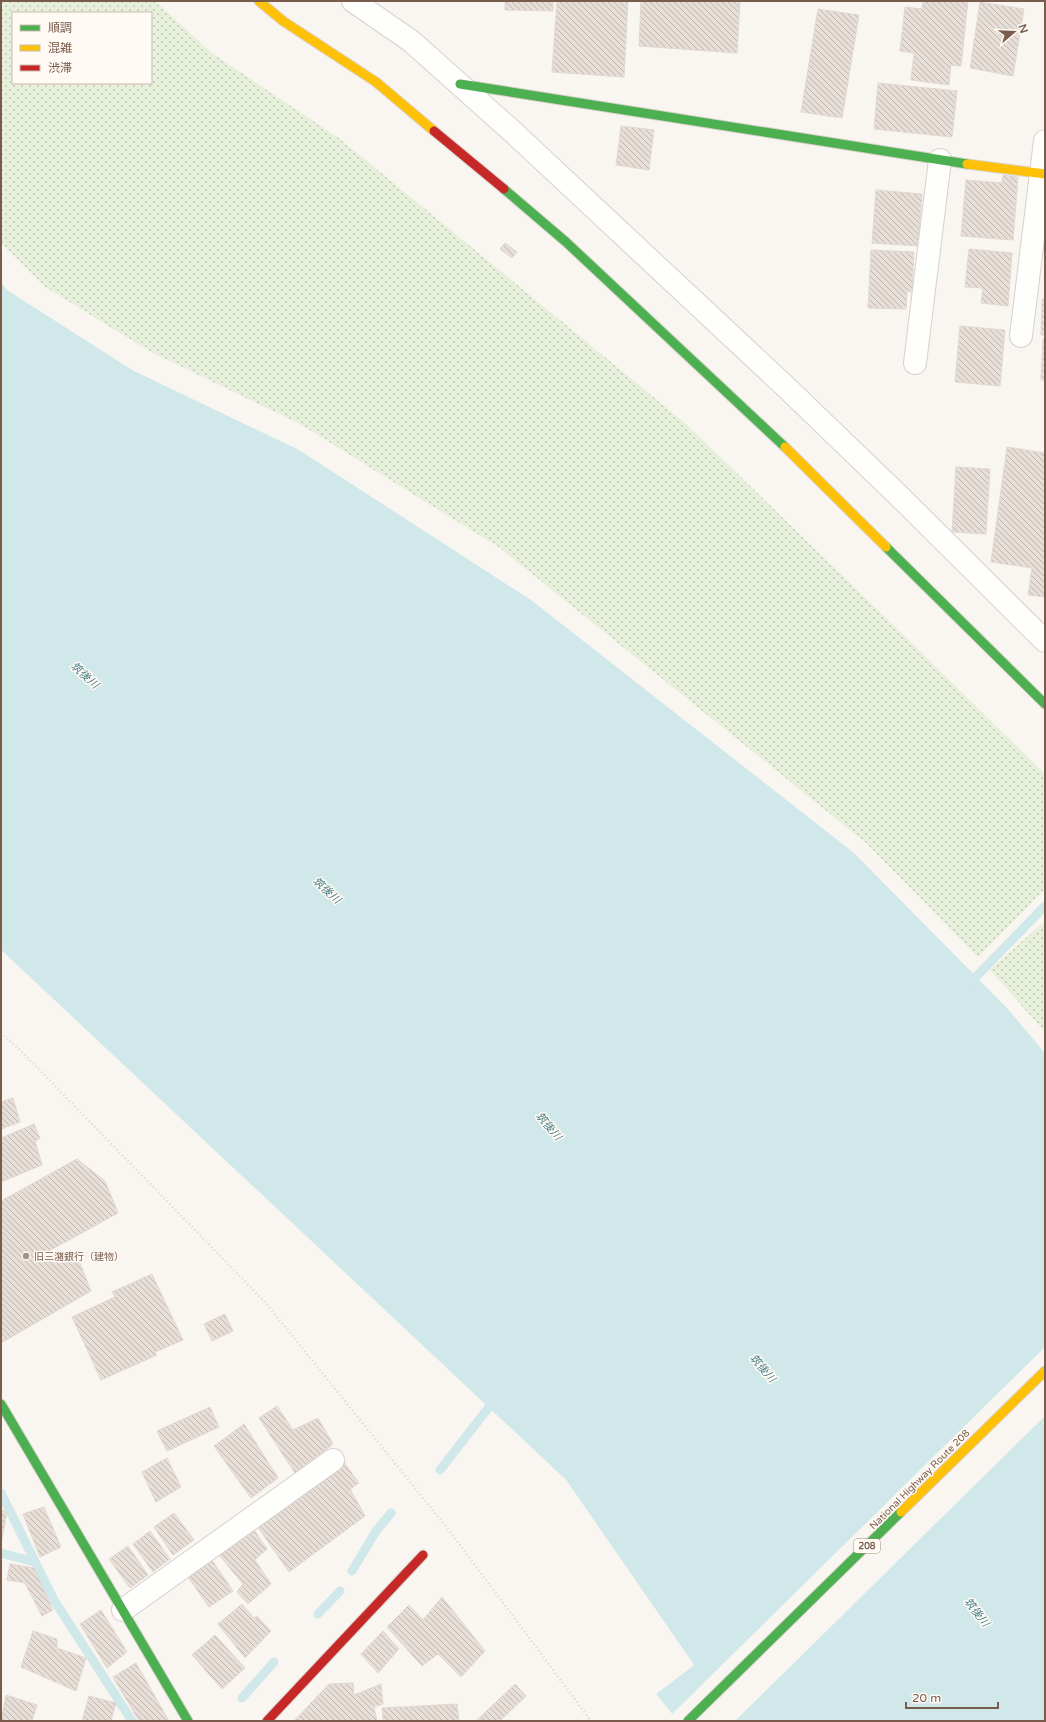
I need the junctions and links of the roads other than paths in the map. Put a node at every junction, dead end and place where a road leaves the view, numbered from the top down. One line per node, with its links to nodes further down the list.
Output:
1 (259, 1): 10 (main road)
2 (353, 2): 3 (street)
3 (460, 84): 5 (main road); 9 (street)
4 (1045, 141): 6 (street)
5 (940, 160): 6 (main road); 8 (street)
6 (1043, 174): 7 (street)
7 (1021, 336)
8 (915, 363)
9 (1045, 641)
10 (1045, 704)
11 (1045, 1371): 18 (main road, National Highway Route 208 / 208)
12 (1, 1404): 15 (main road)
13 (333, 1460): 15 (street)
14 (423, 1555): 17 (main road)
15 (122, 1610): 16 (main road)
16 (188, 1721)
17 (267, 1721)
18 (688, 1721)

